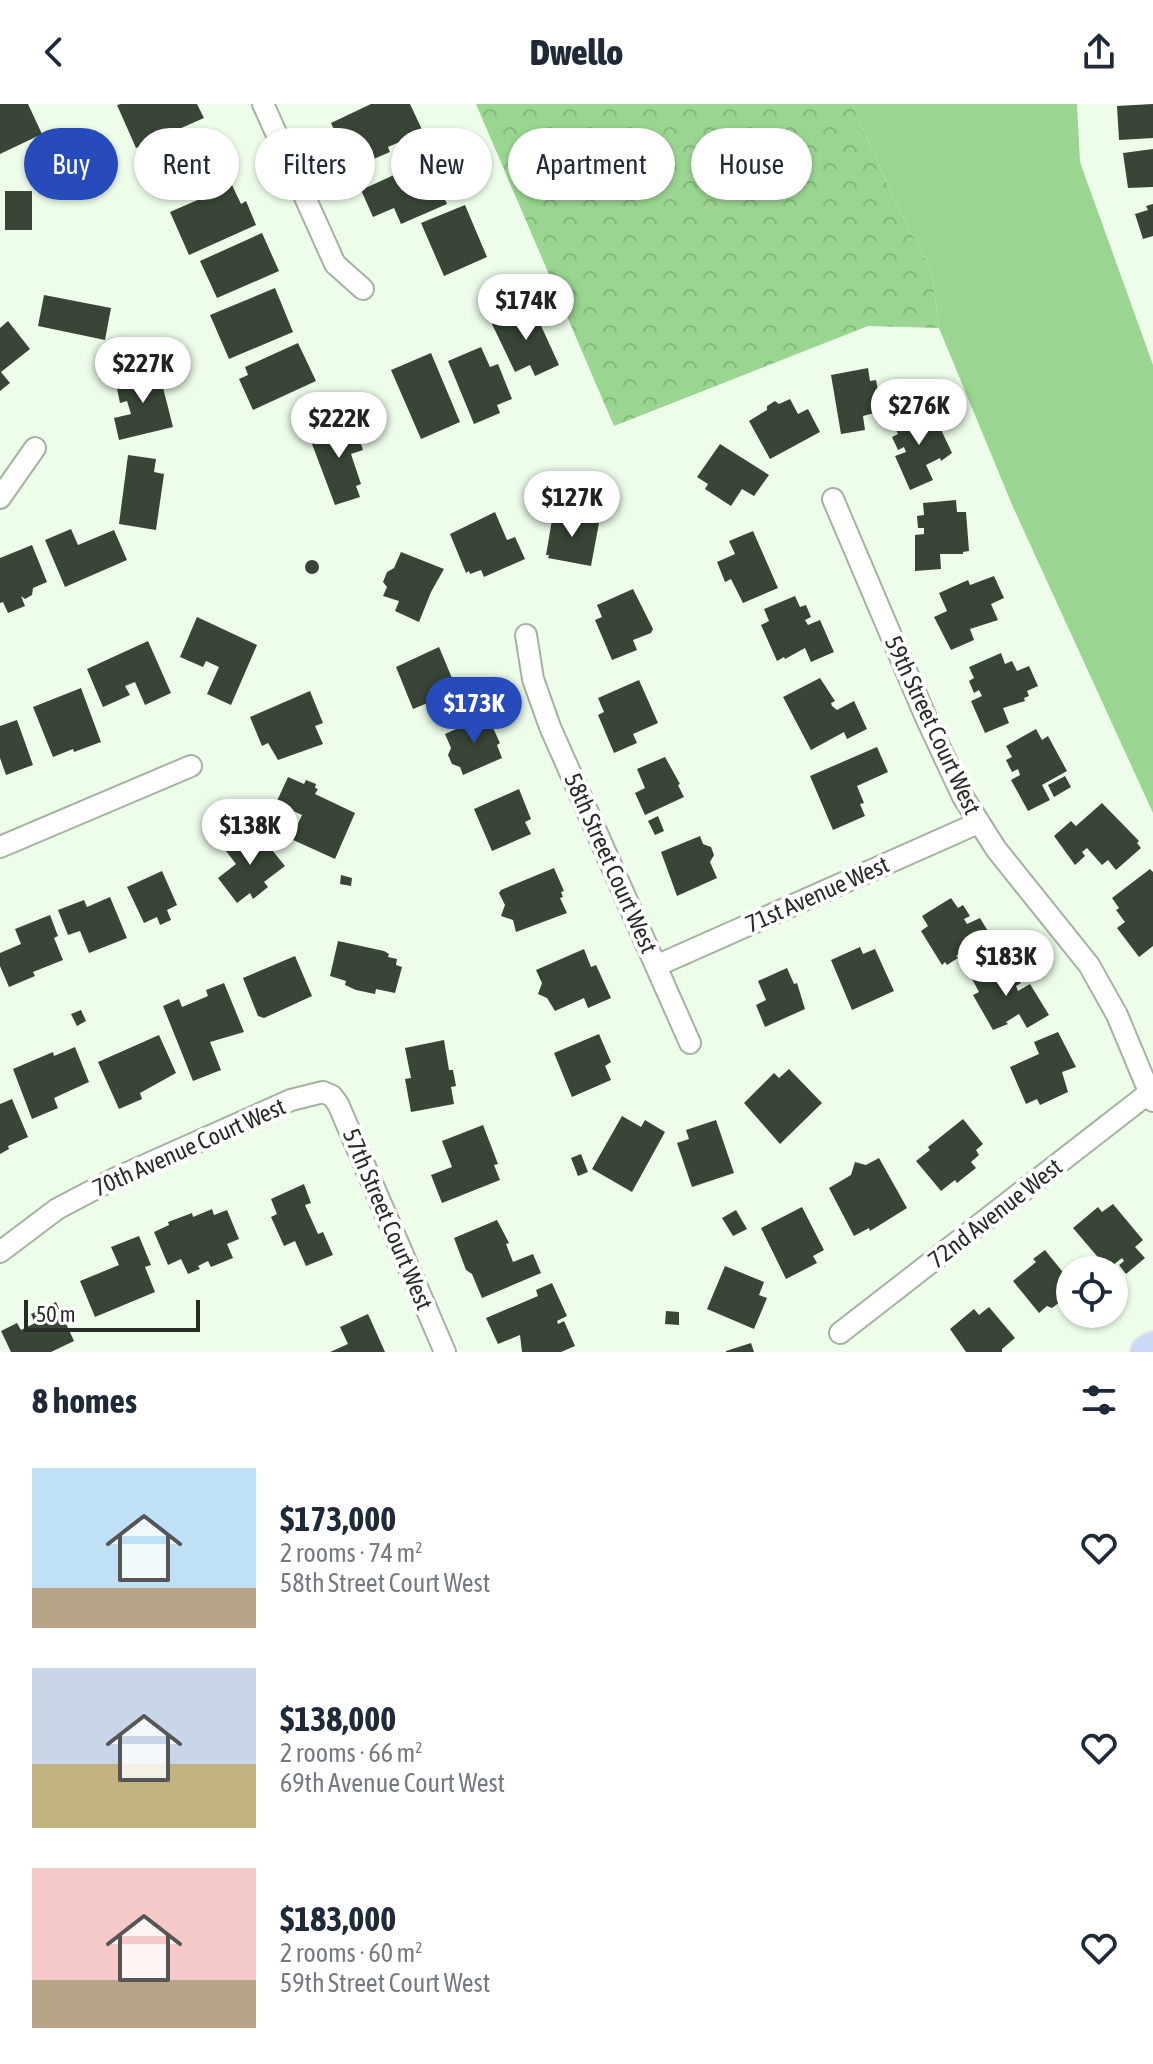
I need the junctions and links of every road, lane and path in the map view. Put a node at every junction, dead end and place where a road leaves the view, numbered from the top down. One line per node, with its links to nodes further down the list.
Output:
1 (263, 104): 2 (street)
2 (363, 289)
3 (35, 448): 4 (street)
4 (0, 498)
5 (833, 499): 8 (street, 59th Street Court West)
6 (526, 635): 10 (street, 58th Street Court West)
7 (191, 766): 9 (street)
8 (978, 823): 10 (street, 71st Avenue West); 13 (street, 59th Street Court West)
9 (0, 847)
10 (656, 966): 11 (street, 58th Street Court West)
11 (690, 1043)
12 (323, 1092): 14 (street, 70th Avenue Court West); 17 (street, 57th Street Court West)
13 (1151, 1097): 15 (street, 72nd Avenue West)
14 (0, 1252)
15 (840, 1333)
16 (1153, 1348): 18 (main road)
17 (445, 1352)
18 (1147, 1352)

